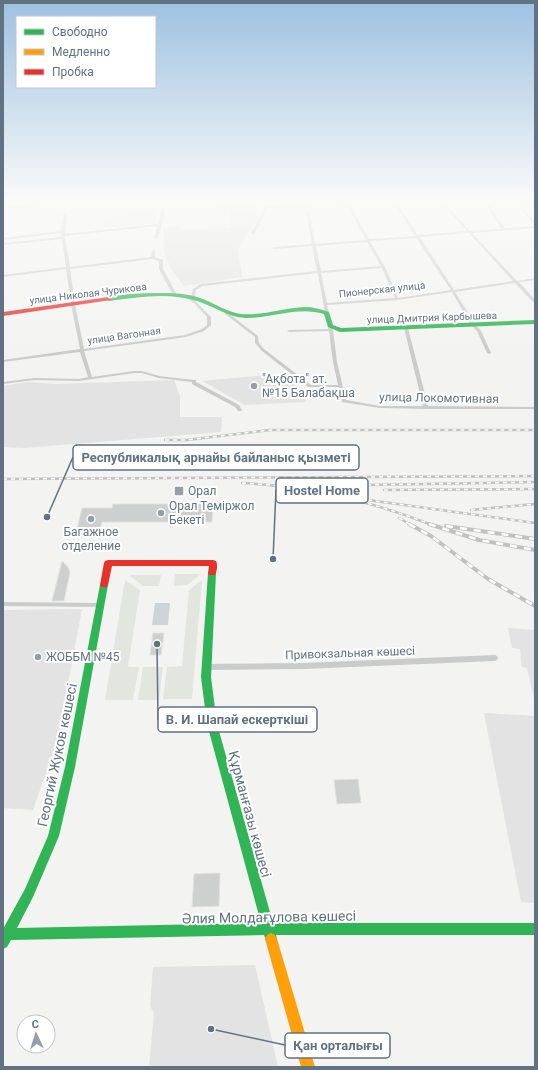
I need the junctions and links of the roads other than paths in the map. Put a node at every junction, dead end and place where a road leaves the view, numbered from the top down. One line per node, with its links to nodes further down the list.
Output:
1 (154, 251): 7 (street)
2 (66, 252): 9 (street)
3 (316, 252): 10 (street)
4 (374, 252): 8 (street)
5 (428, 252): 14 (street)
6 (488, 252): 13 (street)
7 (153, 258): 9 (street); 15 (street)
8 (383, 267): 10 (street); 17 (street)
9 (69, 268): 11 (street); 19 (street)
10 (320, 272): 16 (street); 20 (street)
11 (3, 276)
12 (535, 280): 13 (street, Пионерская улица)
13 (515, 282): 14 (street, Пионерская улица); 18 (street)
14 (453, 291): 17 (street, Пионерская улица); 25 (street)
15 (175, 295): 16 (street, улица Николая Чурикова); 19 (street, улица Николая Чурикова)
16 (190, 298): 21 (street, улица Николая Чурикова); 29 (street, улица Вагонная)
17 (397, 299): 20 (street, Пионерская улица)
18 (535, 302)
19 (73, 304): 23 (street, улица Николая Чурикова); 29 (street)
20 (326, 304): 22 (street)
21 (226, 312): 22 (street, улица Николая Чурикова); 34 (street)
22 (327, 313): 26 (street)
23 (3, 314)
24 (535, 322): 25 (street, улица Дмитрия Карбышева)
25 (473, 325): 27 (street, улица Дмитрия Карбышева); 30 (street)
26 (331, 328): 27 (street, улица Дмитрия Карбышева); 28 (street, улица Дмитрия Карбышева); 34 (street)
27 (406, 328): 35 (street)
28 (289, 331)
29 (82, 350): 31 (street, улица Вагонная); 32 (street)
30 (489, 352)
31 (3, 361)
32 (90, 378): 33 (street); 37 (street)
33 (3, 383)
34 (341, 386): 35 (street, улица Локомотивная)
35 (426, 408): 36 (street, улица Локомотивная)
36 (535, 408)
37 (240, 410)
38 (108, 563): 40 (street, Георгий Жуков көшесі); 42 (street, Құрманғазы көшесі)
39 (3, 604): 40 (street)
40 (101, 605): 45 (street, Георгий Жуков көшесі)
41 (495, 658): 42 (street, Привокзальная көшесі)
42 (206, 667): 43 (street, Құрманғазы көшесі)
43 (269, 929): 44 (street, Әлия Молдағұлова көшесі); 45 (street, Әлия Молдағұлова көшесі); 47 (street, Құрманғазы көшесі)
44 (535, 929)
45 (6, 934): 46 (street, Георгий Жуков көшесі)
46 (3, 943)
47 (308, 1067)

